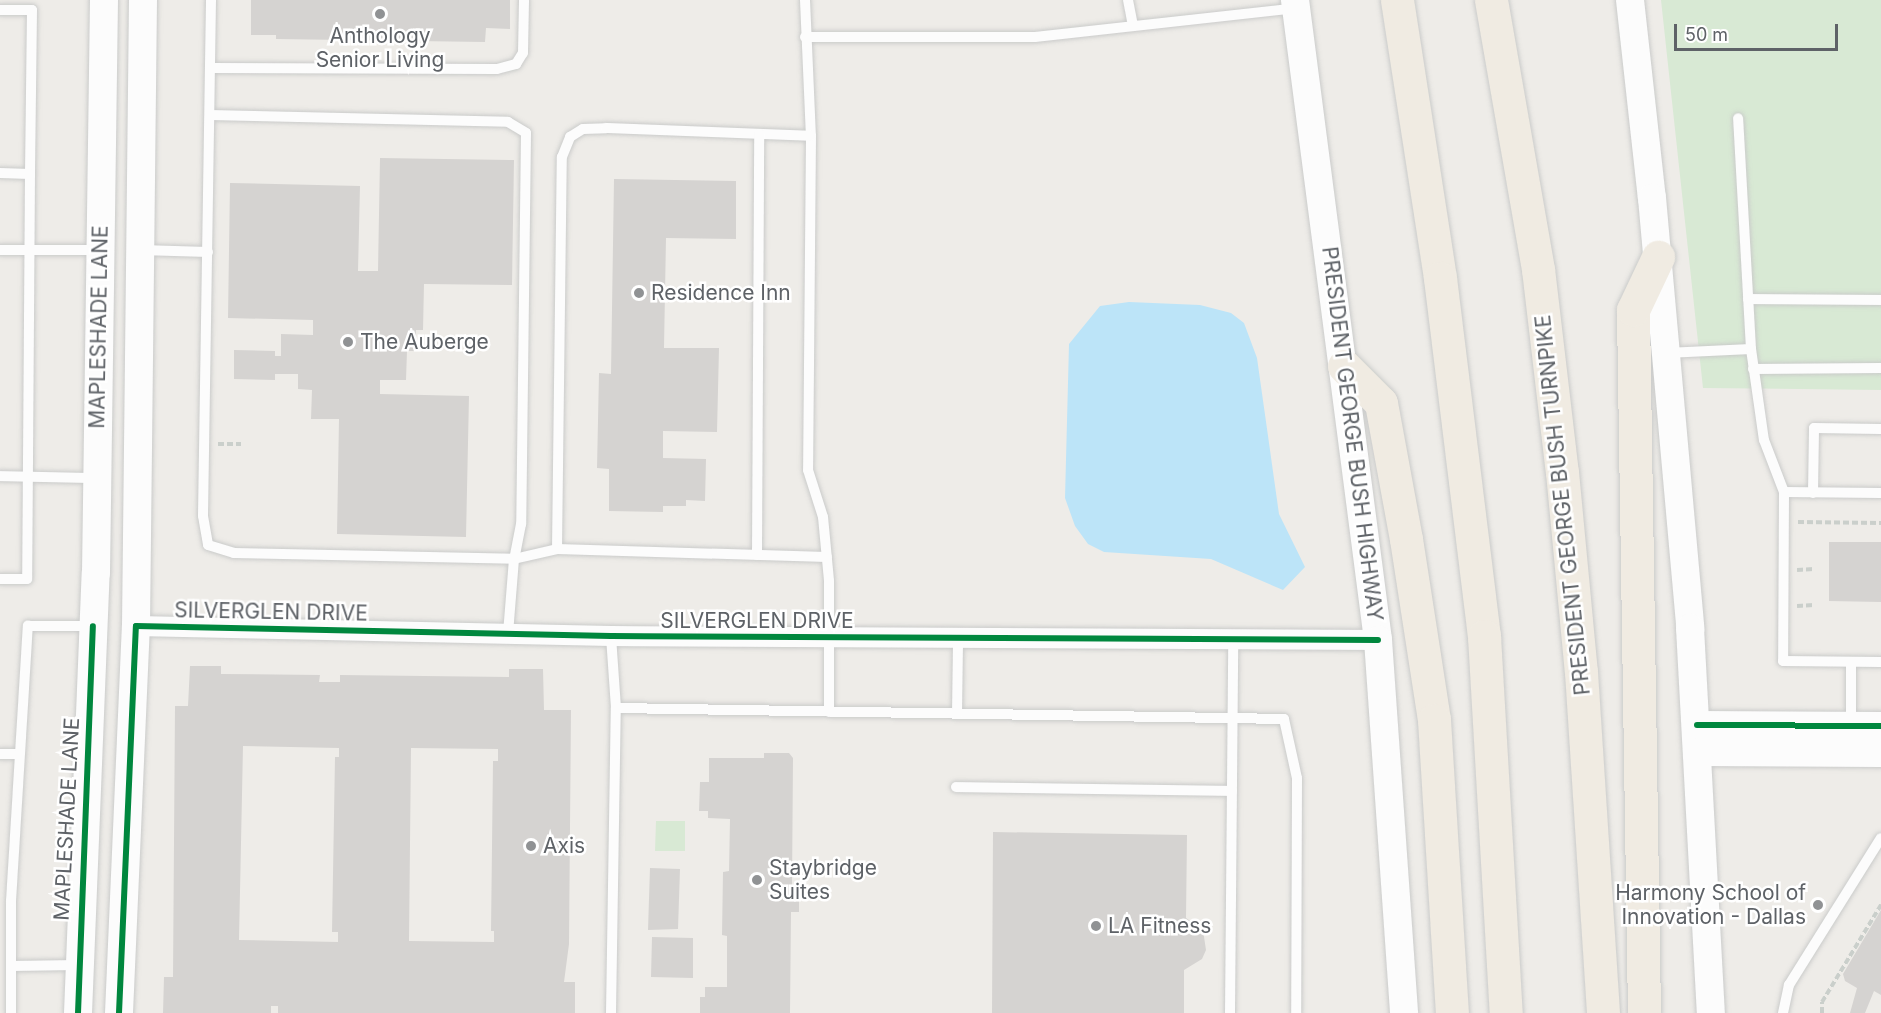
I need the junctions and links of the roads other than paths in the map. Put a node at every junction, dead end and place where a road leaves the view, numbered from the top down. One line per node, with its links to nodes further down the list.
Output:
1 (104, 0): 23 (main road, MAPLESHADE LANE)
2 (143, 0): 24 (main road, MAPLESHADE LANE)
3 (212, 0): 14 (lane)
4 (524, 0): 14 (lane)
5 (805, 0): 13 (lane)
6 (1128, 0): 12 (lane)
7 (1397, 0): 79 (highway)
8 (1491, 0): 80 (highway, PRESIDENT GEORGE BUSH TURNPIKE)
9 (1630, 0): 26 (main road)
10 (1296, 4): 12 (lane); 31 (main road, PRESIDENT GEORGE BUSH HIGHWAY)
11 (0, 10): 20 (lane)
12 (1133, 26): 13 (lane)
13 (806, 37): 18 (lane)
14 (210, 68): 15 (lane)
15 (210, 115): 25 (lane); 44 (lane)
16 (1738, 118): 27 (lane)
17 (759, 134): 18 (lane); 41 (lane); 42 (lane)
18 (811, 136): 43 (lane)
19 (0, 173): 20 (lane)
20 (30, 174): 22 (lane)
21 (0, 250): 22 (lane)
22 (30, 250): 23 (lane); 36 (lane)
23 (101, 250): 24 (main road); 37 (main road, MAPLESHADE LANE)
24 (141, 250): 25 (lane); 47 (main road, MAPLESHADE LANE)
25 (207, 252): 44 (lane)
26 (1658, 257): 30 (main road); 81 (highway)
27 (1748, 299): 28 (lane); 29 (lane)
28 (1881, 300)
29 (1751, 349): 30 (lane); 33 (lane)
30 (1666, 353): 61 (main road)
31 (1344, 366): 52 (main road, PRESIDENT GEORGE BUSH HIGHWAY); 78 (highway)
32 (1881, 368): 33 (lane)
33 (1753, 369): 38 (lane)
34 (1881, 429): 39 (lane)
35 (0, 476): 36 (lane)
36 (28, 476): 37 (lane); 45 (lane)
37 (97, 478): 46 (main road, MAPLESHADE LANE)
38 (1784, 492): 39 (lane); 54 (lane)
39 (1813, 493): 40 (lane)
40 (1881, 493)
41 (556, 549): 42 (lane); 44 (lane)
42 (757, 555): 43 (lane)
43 (827, 557): 50 (lane)
44 (514, 559): 48 (lane)
45 (0, 579)
46 (93, 626): 47 (main road); 65 (lane); 69 (main road, MAPLESHADE LANE)
47 (136, 626): 48 (street, SILVERGLEN DRIVE); 73 (main road, MAPLESHADE LANE)
48 (508, 633): 49 (street, SILVERGLEN DRIVE)
49 (611, 636): 50 (street, SILVERGLEN DRIVE); 56 (lane)
50 (828, 638): 51 (street, SILVERGLEN DRIVE); 57 (lane)
51 (958, 639): 53 (street, SILVERGLEN DRIVE); 58 (lane)
52 (1378, 640): 53 (street, SILVERGLEN DRIVE); 77 (main road, PRESIDENT GEORGE BUSH HIGHWAY)
53 (1233, 642): 59 (lane)
54 (1851, 662): 55 (lane); 62 (lane)
55 (1881, 662)
56 (616, 708): 57 (lane); 74 (lane)
57 (829, 712): 58 (lane)
58 (957, 714): 59 (lane)
59 (1233, 718): 67 (lane); 76 (lane)
60 (1881, 726): 62 (main road)
61 (1698, 738): 62 (main road); 82 (main road)
62 (1851, 739): 63 (main road)
63 (1881, 753)
64 (0, 754): 65 (lane)
65 (19, 754): 70 (lane)
66 (956, 787): 67 (lane)
67 (1232, 791): 75 (lane)
68 (1881, 838): 83 (lane)
69 (78, 965): 70 (lane); 72 (main road, MAPLESHADE LANE)
70 (11, 966): 71 (lane)
71 (11, 1013)
72 (78, 1013)
73 (119, 1013)
74 (611, 1013)
75 (1230, 1013)
76 (1296, 1013)
77 (1404, 1013)
78 (1452, 1013)
79 (1506, 1013)
80 (1603, 1013)
81 (1644, 1013)
82 (1711, 1013)
83 (1783, 1013)

